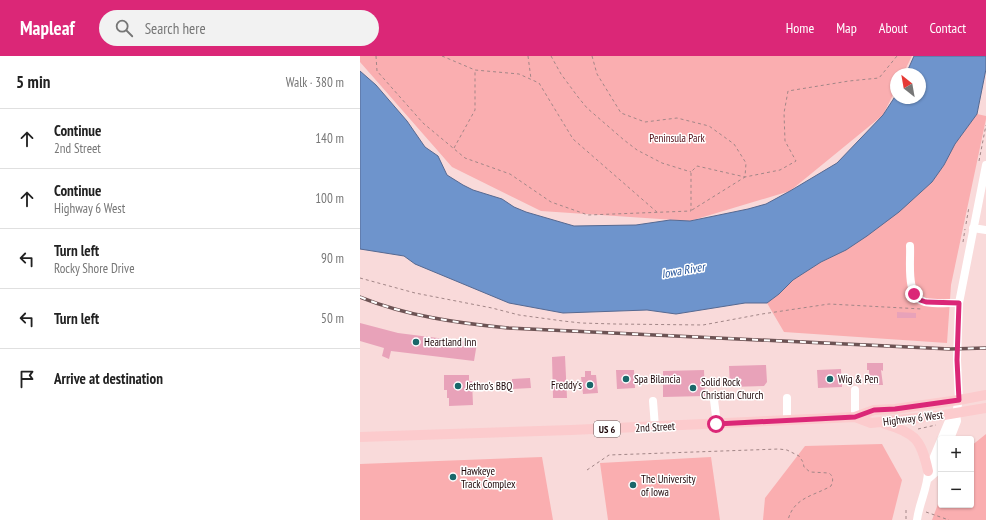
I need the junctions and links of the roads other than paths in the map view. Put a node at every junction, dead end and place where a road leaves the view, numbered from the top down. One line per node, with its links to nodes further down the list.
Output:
1 (986, 164): 2 (street)
2 (973, 228): 3 (street); 5 (street)
3 (986, 230)
4 (910, 246): 5 (street)
5 (959, 303): 10 (street)
6 (855, 390): 14 (street)
7 (986, 395): 10 (main road, Highway 6 West / US 6)
8 (786, 398): 15 (street)
9 (714, 400): 17 (street)
10 (959, 400): 13 (street); 14 (main road, Highway 6 West / US 6)
11 (653, 402): 18 (street)
12 (986, 408): 13 (main road, Highway 6 West / US 6)
13 (956, 413): 16 (main road, Highway 6 West / US 6); 19 (street); 22 (street)
14 (855, 417): 15 (main road, 2nd Street / US 6); 16 (main road, Highway 6 West / US 6)
15 (787, 421): 17 (main road, 2nd Street / US 6)
16 (877, 422): 22 (main road)
17 (716, 424): 18 (main road, 2nd Street / US 6)
18 (655, 427): 20 (main road, 2nd Street / US 6)
19 (951, 436)
20 (360, 437)
21 (938, 467): 22 (street)
22 (928, 475): 23 (street)
23 (917, 520)

